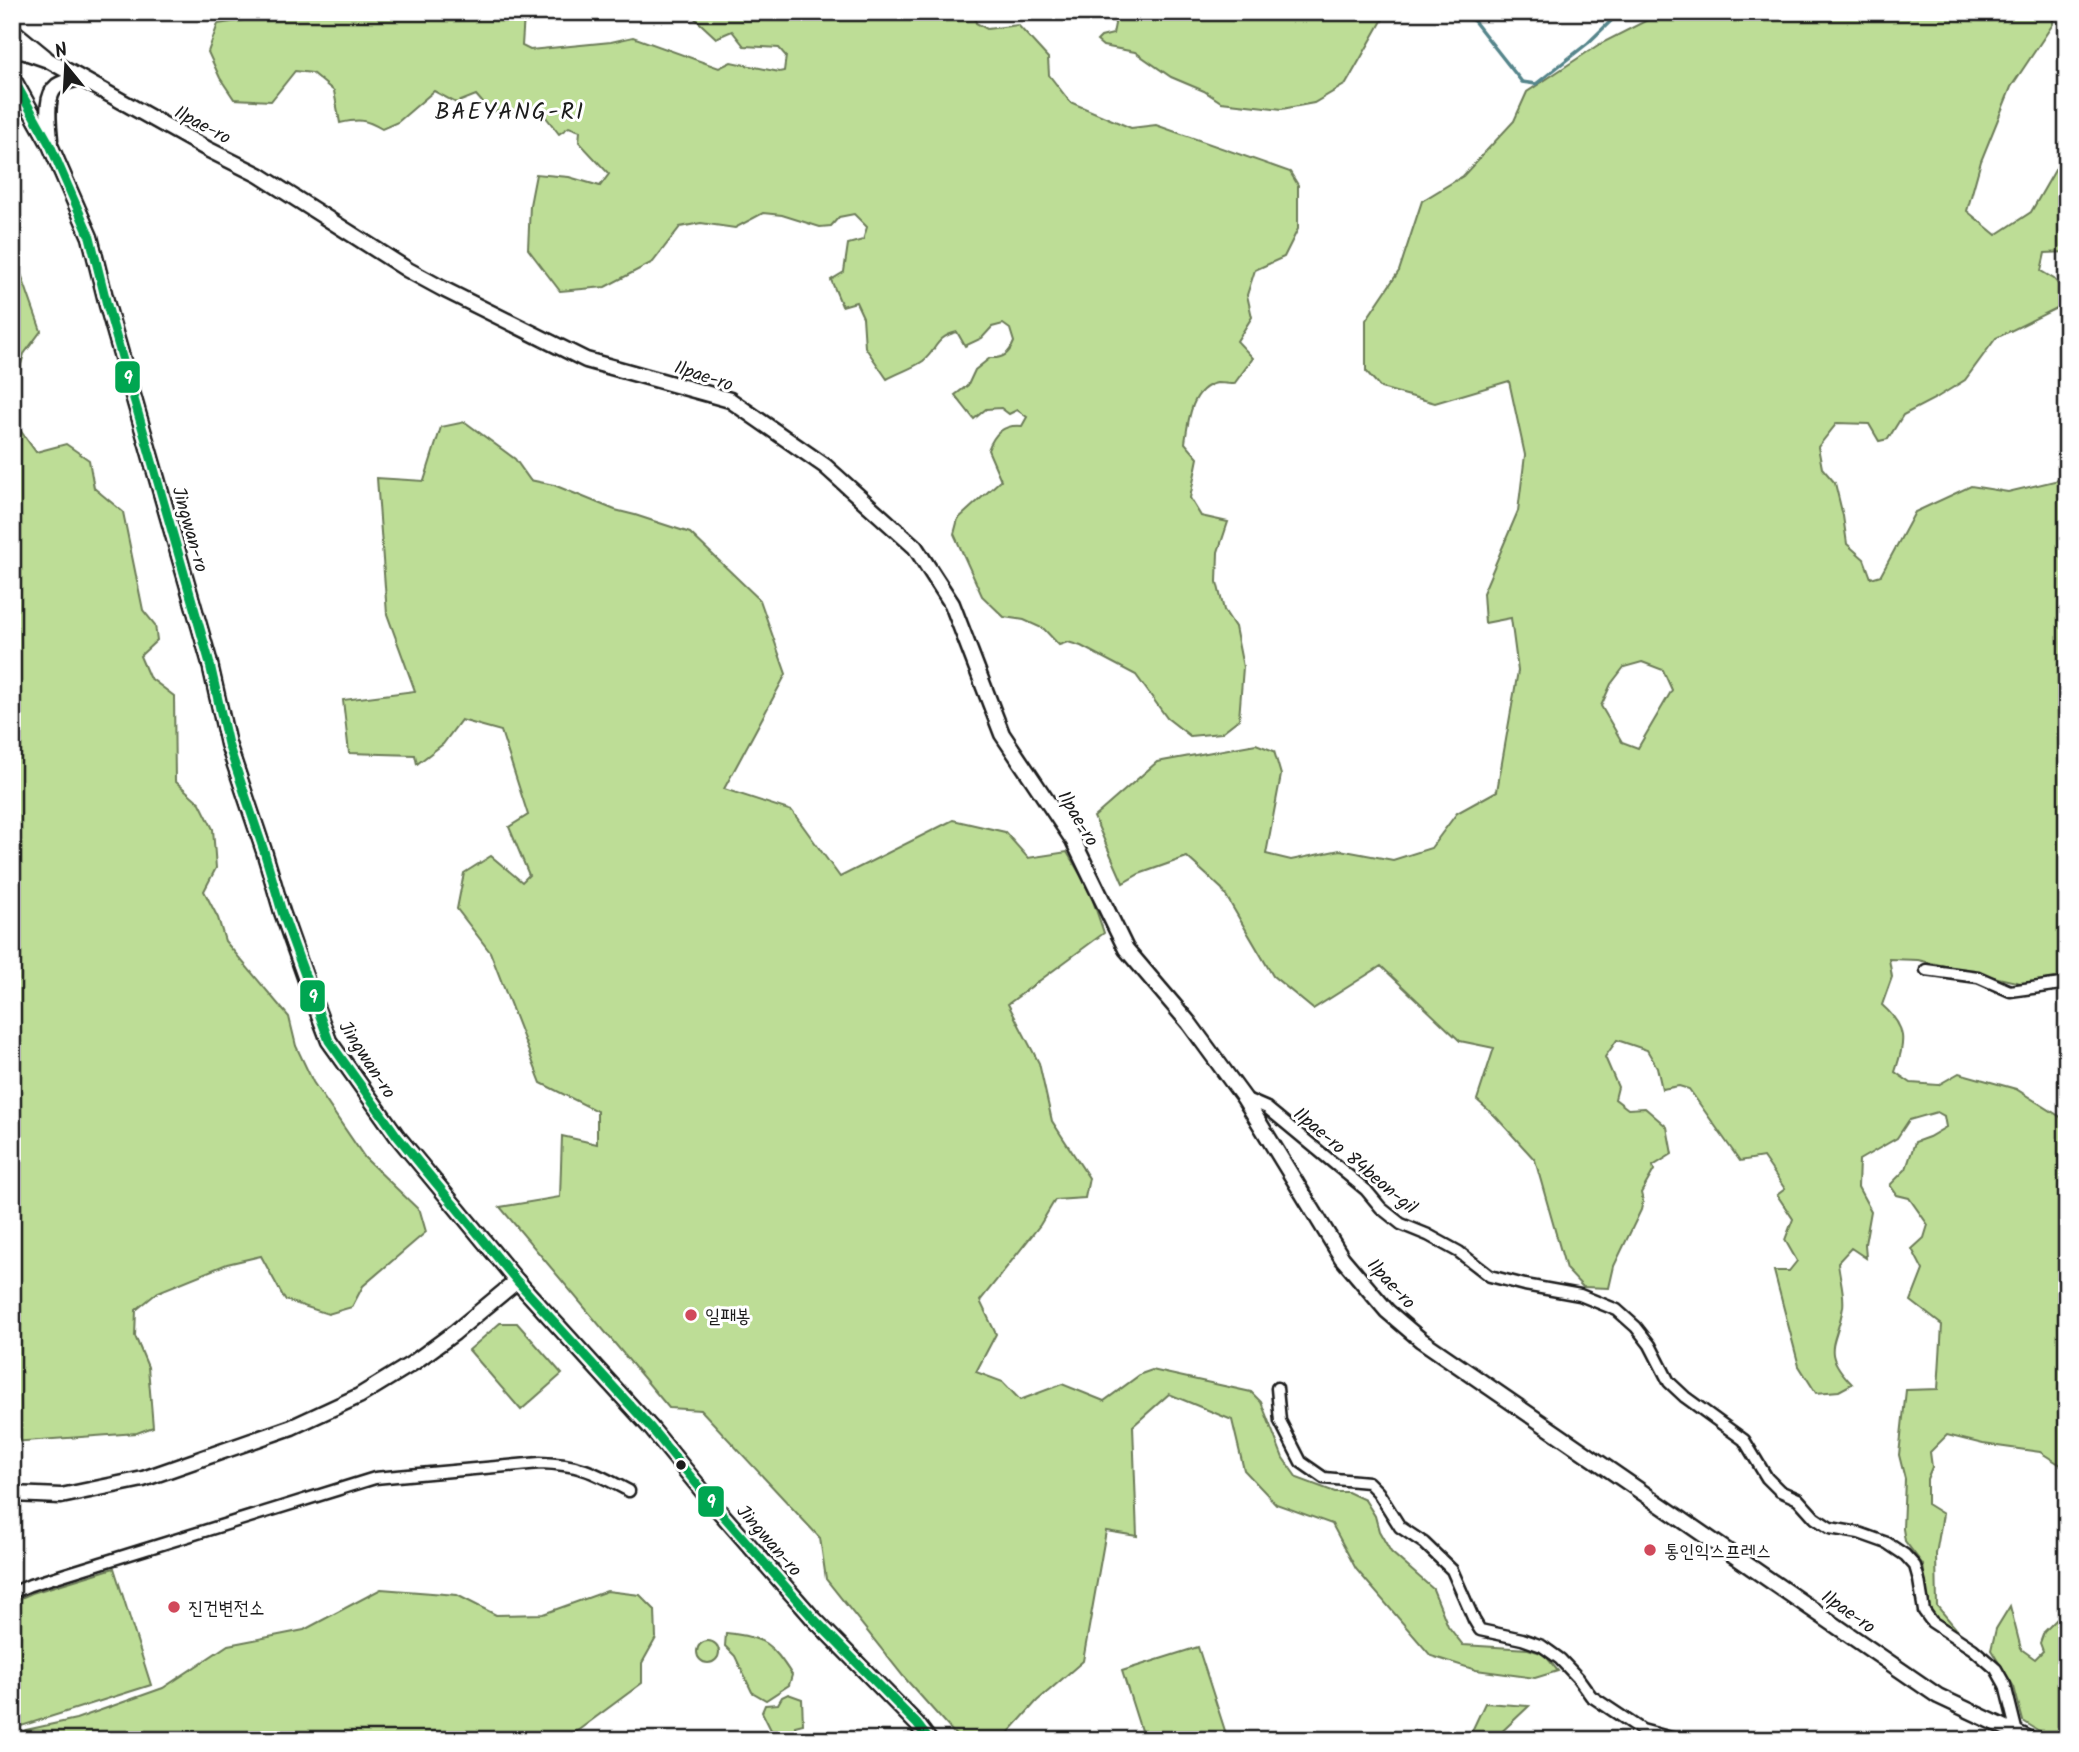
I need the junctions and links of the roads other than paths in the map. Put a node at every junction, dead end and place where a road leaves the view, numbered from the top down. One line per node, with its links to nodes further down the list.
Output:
1 (12, 30): 3 (street)
2 (12, 54): 3 (street, Ilpae-ro)
3 (48, 60): 5 (street, Ilpae-ro)
4 (12, 77): 6 (street, Jingwan-ro)
5 (79, 78): 6 (street); 9 (street, Ilpae-ro)
6 (50, 145): 10 (street, Jingwan-ro)
7 (1926, 970): 8 (street)
8 (2067, 986)
9 (1244, 1098): 15 (street, Ilpae-ro); 15 (street, Ilpae-ro 84beon-gil)
10 (517, 1280): 13 (street); 16 (street, Jingwan-ro)
11 (1277, 1388): 17 (street)
12 (629, 1491): 14 (street)
13 (12, 1494)
14 (12, 1593)
15 (2017, 1733): 18 (street, Ilpae-ro)
16 (929, 1740)
17 (1679, 1740)
18 (2032, 1740)

